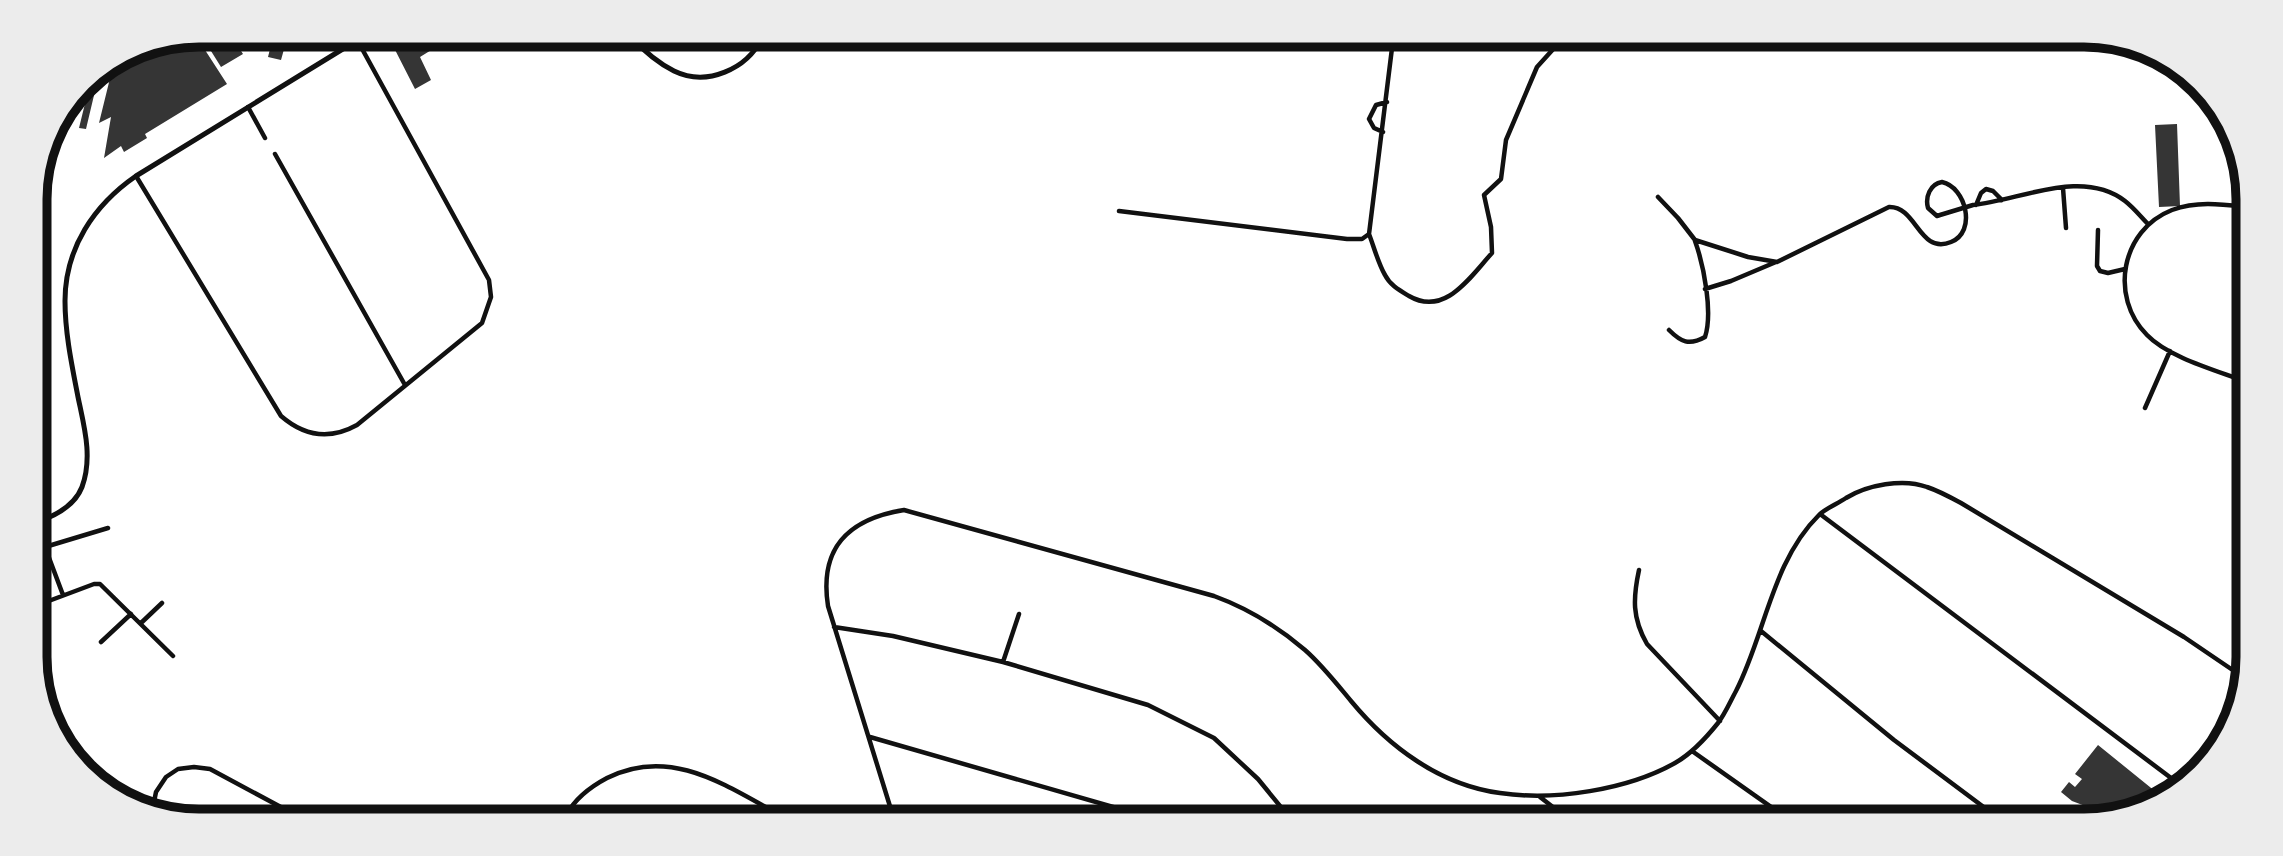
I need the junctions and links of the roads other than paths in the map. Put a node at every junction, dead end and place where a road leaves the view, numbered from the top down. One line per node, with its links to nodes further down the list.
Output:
1 (1392, 47): 7 (street)
2 (1555, 47): 22 (street)
3 (340, 48): 8 (street)
4 (361, 48): 30 (street)
5 (644, 48): 6 (street)
6 (755, 48)
7 (1387, 102): 9 (street); 9 (street)
8 (248, 107): 10 (street); 12 (street)
9 (1383, 132): 22 (street)
10 (265, 138)
11 (275, 154): 30 (street)
12 (136, 176): 30 (street); 33 (street)
13 (2063, 188): 15 (street); 19 (street); 20 (street)
14 (1658, 197): 23 (street)
15 (2002, 200): 16 (street); 16 (street)
16 (1975, 205): 24 (street)
17 (2236, 206): 19 (street)
18 (1119, 211): 22 (street)
19 (2148, 224): 25 (street)
20 (2066, 228)
21 (2098, 230): 25 (street)
22 (1369, 234)
23 (1695, 240): 24 (street); 26 (street)
24 (1777, 262): 26 (street)
25 (2125, 269): 28 (street)
26 (1705, 289): 27 (street)
27 (1669, 330)
28 (2170, 351): 29 (street); 31 (street)
29 (2236, 378)
30 (405, 385)
31 (2145, 408)
32 (1820, 514): 45 (street); 49 (street); 53 (street)
33 (47, 516)
34 (108, 528): 35 (street)
35 (47, 546)
36 (47, 553): 38 (street)
37 (1639, 570): 50 (street)
38 (63, 596): 39 (street); 41 (street)
39 (47, 602)
40 (162, 603): 43 (street)
41 (131, 614): 43 (street); 46 (street)
42 (1019, 614): 48 (street)
43 (141, 623): 47 (street)
44 (835, 627): 48 (street); 51 (street); 54 (street)
45 (1760, 631): 50 (street); 59 (street)
46 (101, 642)
47 (173, 656)
48 (1003, 662): 56 (street)
49 (2234, 671)
50 (1720, 721): 52 (street)
51 (869, 737): 63 (street); 64 (street)
52 (1692, 751): 54 (street); 58 (street)
53 (2173, 779)
54 (1540, 797): 57 (street)
55 (154, 802): 60 (street)
56 (1282, 808)
57 (1555, 808)
58 (1773, 808)
59 (1985, 808)
60 (285, 809)
61 (569, 809): 62 (street)
62 (768, 809)
63 (890, 809)
64 (1118, 809)

